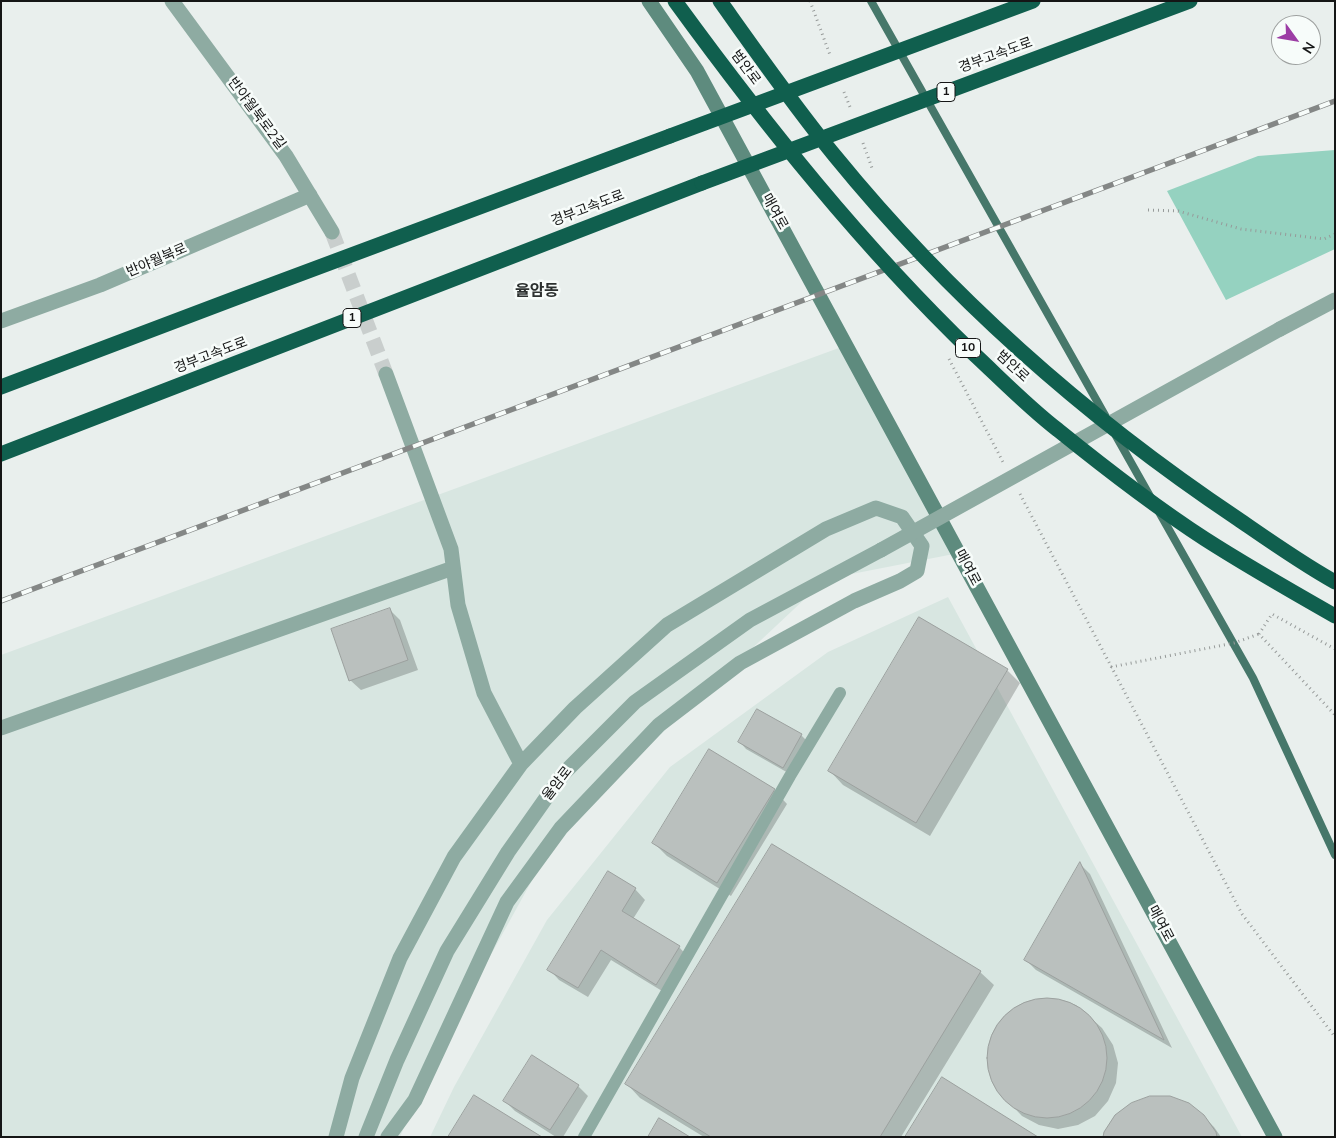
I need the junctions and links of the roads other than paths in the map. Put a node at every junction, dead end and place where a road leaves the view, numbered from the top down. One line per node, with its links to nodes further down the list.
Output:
1 (172, 1): 7 (street, 반야월북로2길)
2 (676, 1): 16 (highway, 범안로 / 10, bridge)
3 (720, 1): 15 (highway, 범안로 / 10, bridge)
4 (1033, 1): 12 (highway, bridge)
5 (1190, 1): 13 (highway, 경부고속도로 / 1, bridge)
6 (650, 2): 24 (street, 매여로)
7 (310, 195): 8 (street, 반야월북로2길); 10 (street, 반야월북로)
8 (332, 232)
9 (1335, 300): 21 (street, 율암로, bridge)
10 (1, 321)
11 (386, 374): 14 (street)
12 (1, 387)
13 (1, 454)
14 (453, 568): 18 (street); 19 (street)
15 (1335, 582)
16 (1335, 616)
17 (840, 693): 23 (lane)
18 (1, 728)
19 (521, 764): 20 (street); 22 (street)
20 (336, 1137)
21 (366, 1137)
22 (388, 1137)
23 (584, 1137)
24 (1275, 1137)

